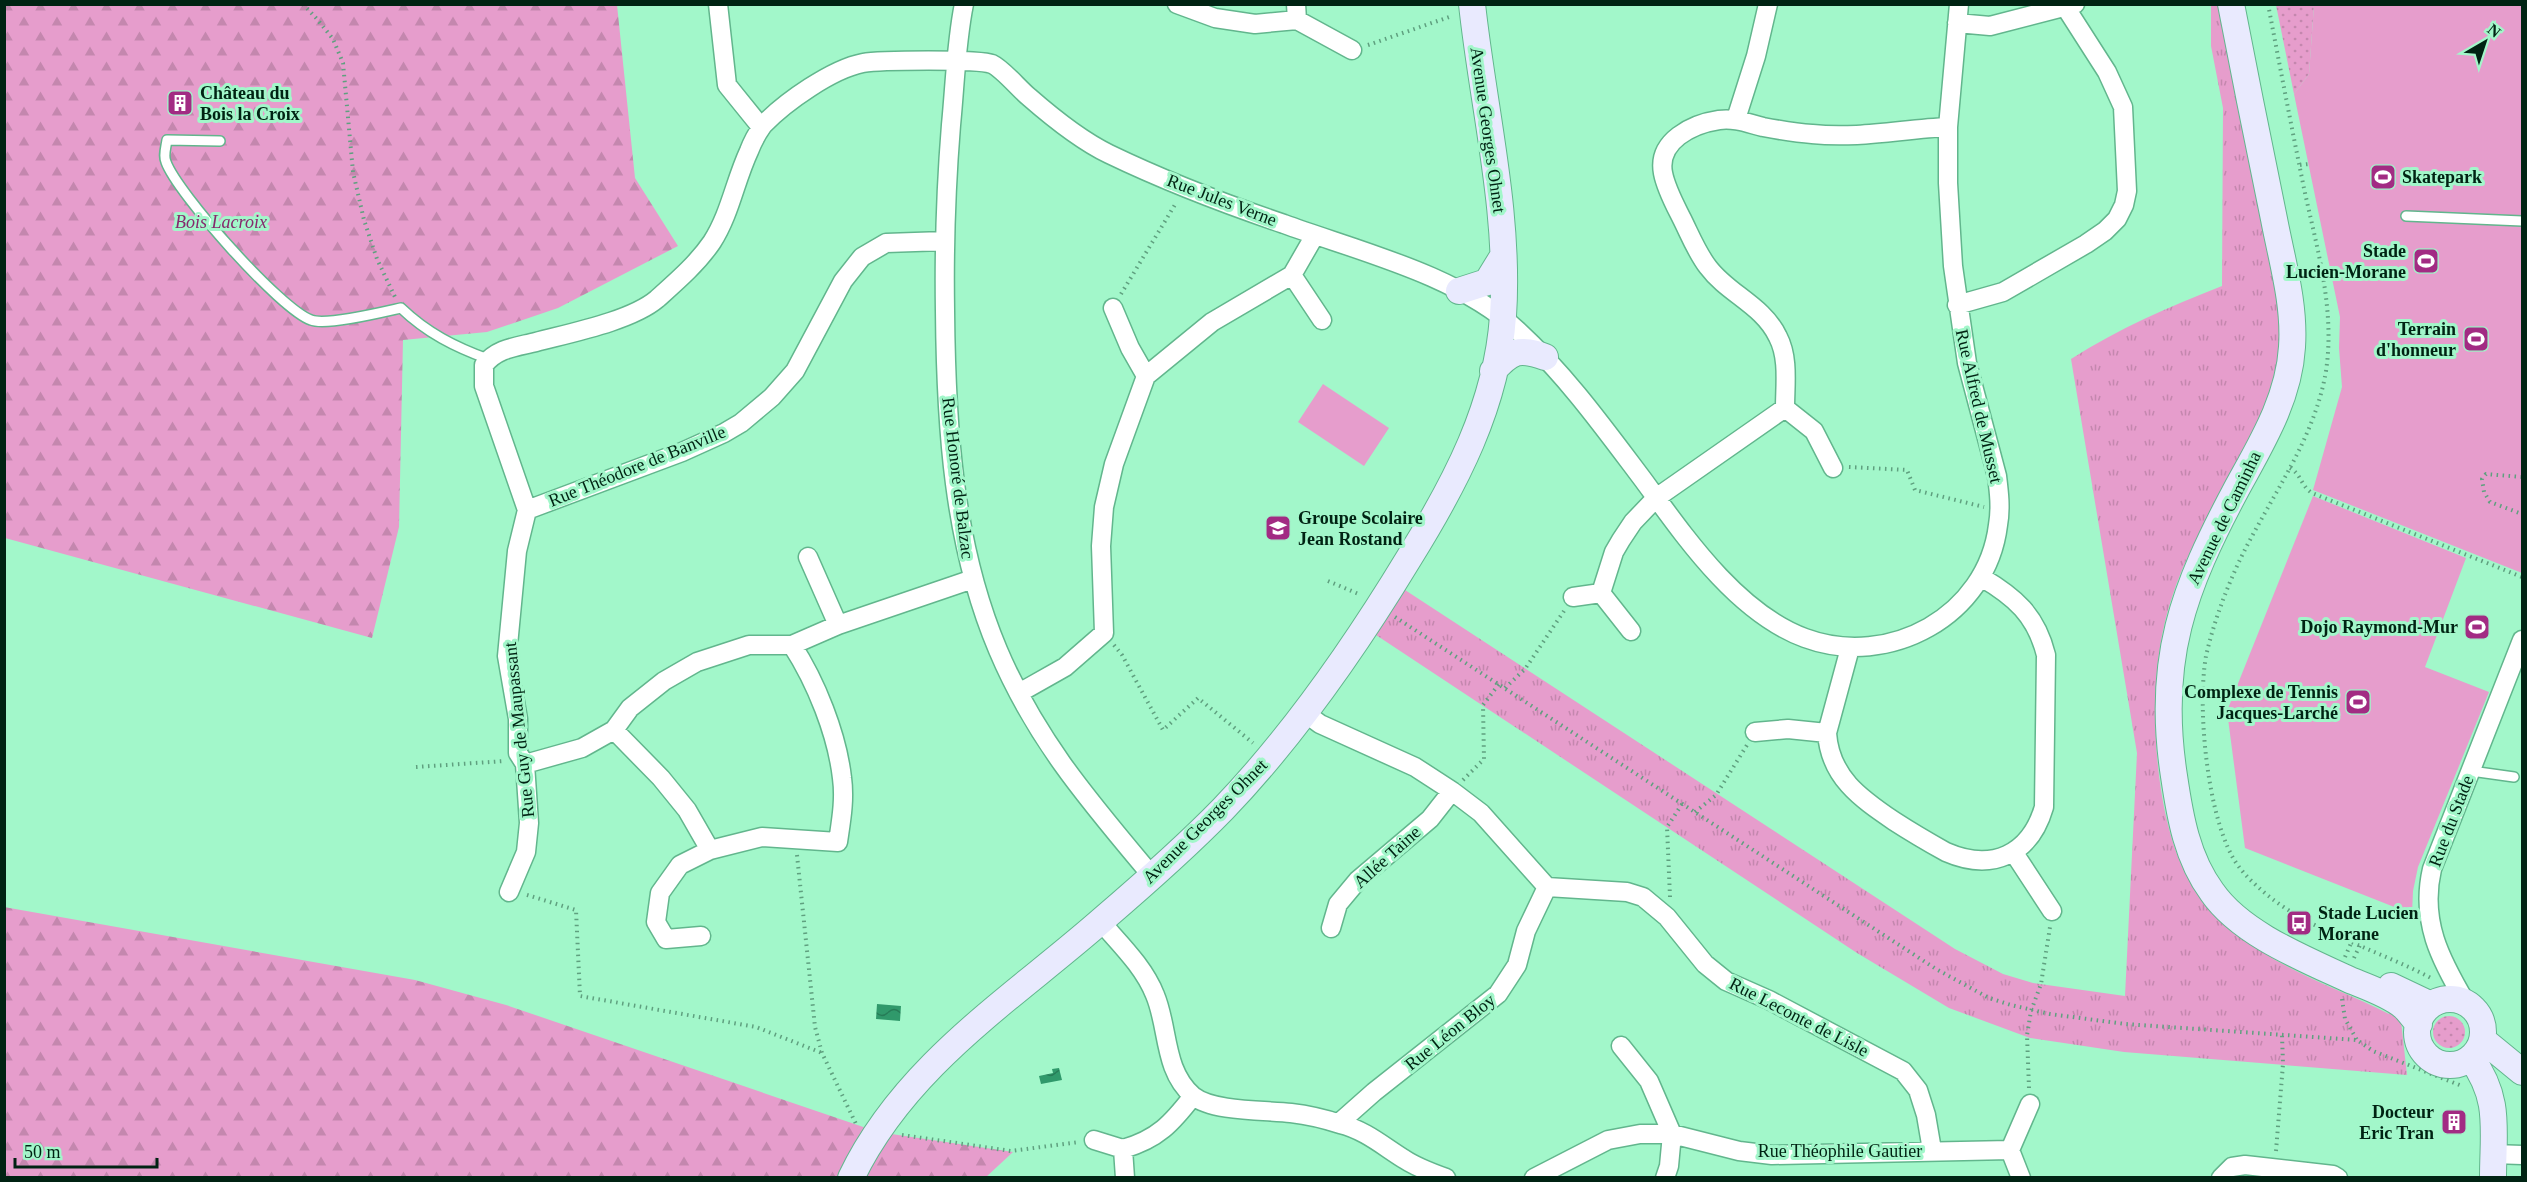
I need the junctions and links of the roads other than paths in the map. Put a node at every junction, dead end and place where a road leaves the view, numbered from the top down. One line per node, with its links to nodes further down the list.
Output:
1 (718, 4): 14 (street)
2 (964, 4): 12 (street, Rue Honoré de Balzac)
3 (1177, 4): 9 (street)
4 (1768, 4): 13 (street)
5 (2231, 4): 64 (street, Avenue de Caminha)
6 (2243, 4): 64 (street, Avenue de Caminha)
7 (2071, 6): 10 (street); 24 (street)
8 (1472, 7): 21 (street, Avenue Georges Ohnet)
9 (1296, 12): 11 (street)
10 (1958, 14): 15 (street, Rue Alfred de Musset)
11 (1352, 50)
12 (957, 62): 14 (street, Rue Jules Verne); 19 (street, Rue Jules Verne); 20 (street, Rue Honoré de Balzac)
13 (1736, 119): 15 (street); 32 (street)
14 (761, 127): 29 (street)
15 (1948, 127): 24 (street, Rue Alfred de Musset)
16 (220, 141): 29 (lane)
17 (2406, 216): 18 (lane)
18 (2523, 221)
19 (1315, 235): 22 (street); 23 (street, Rue Jules Verne)
20 (944, 241): 35 (street, Rue Théodore de Banville); 38 (street, Rue Honoré de Balzac)
21 (1503, 256): 23 (street); 26 (street, Avenue Georges Ohnet)
22 (1292, 275): 27 (street); 31 (street)
23 (1459, 291): 26 (street, Rue Jules Verne)
24 (1957, 305): 37 (street, Rue Alfred de Musset)
25 (1113, 308): 31 (street)
26 (1503, 317): 28 (street, Rue Alfred de Musset); 30 (street, Avenue Georges Ohnet)
27 (1322, 321)
28 (1545, 357): 30 (street); 34 (street, Rue Alfred de Musset)
29 (489, 359): 35 (street)
30 (1493, 371): 47 (street, Avenue Georges Ohnet)
31 (1146, 376): 46 (street)
32 (1785, 408): 33 (street); 34 (street)
33 (1833, 468)
34 (1656, 498): 39 (street); 45 (street, Rue Alfred de Musset)
35 (527, 510): 51 (street, Rue Guy de Maupassant)
36 (808, 557): 41 (street)
37 (1981, 577): 45 (street, Rue Alfred de Musset); 56 (street)
38 (973, 579): 41 (street); 46 (street, Rue Honoré de Balzac)
39 (1601, 593): 40 (street); 42 (street)
40 (1573, 597)
41 (838, 625): 44 (street)
42 (1631, 631)
43 (2523, 640): 52 (street, Rue du Stade)
44 (792, 645): 48 (street); 55 (street)
45 (1850, 648): 50 (street)
46 (1019, 693): 57 (street, Rue Honoré de Balzac)
47 (1305, 713): 54 (street); 57 (street, Avenue Georges Ohnet)
48 (614, 730): 51 (street); 55 (street)
49 (1755, 732): 50 (street)
50 (1827, 733): 56 (street)
51 (524, 762): 58 (street, Rue Guy de Maupassant)
52 (2471, 771): 53 (lane); 64 (street, Rue du Stade)
53 (2514, 777)
54 (1452, 791): 59 (street); 62 (street, Allée Taine)
55 (710, 850): 63 (street)
56 (2014, 853): 60 (street)
57 (1152, 876): 61 (street, Avenue Georges Ohnet)
58 (511, 887)
59 (1547, 887): 70 (street, Rue Léon Bloy); 74 (street, Rue Leconte de Lisle)
60 (2052, 911)
61 (1101, 922): 68 (street); 79 (street, Avenue Georges Ohnet)
62 (1331, 928)
63 (701, 936)
64 (2440, 1008): 66 (street); 66 (street)
65 (1621, 1046): 71 (street)
66 (2477, 1049): 67 (street); 77 (street)
67 (2523, 1072)
68 (1193, 1096): 70 (street); 73 (street)
69 (2030, 1104): 75 (street)
70 (1340, 1123): 78 (street)
71 (1672, 1134): 74 (street, Rue Théophile Gautier); 82 (street, Rue Théophile Gautier); 83 (street)
72 (1094, 1140): 73 (street)
73 (1123, 1149): 80 (street)
74 (1932, 1150): 75 (street, Rue Théophile Gautier)
75 (2010, 1150): 84 (street)
76 (2523, 1155): 77 (street)
77 (2493, 1166)
78 (1405, 1169): 81 (street)
79 (851, 1178)
80 (1125, 1178)
81 (1446, 1178)
82 (1534, 1178)
83 (1665, 1178)
84 (2021, 1178)
85 (2221, 1178): 86 (street)
86 (2338, 1178)

